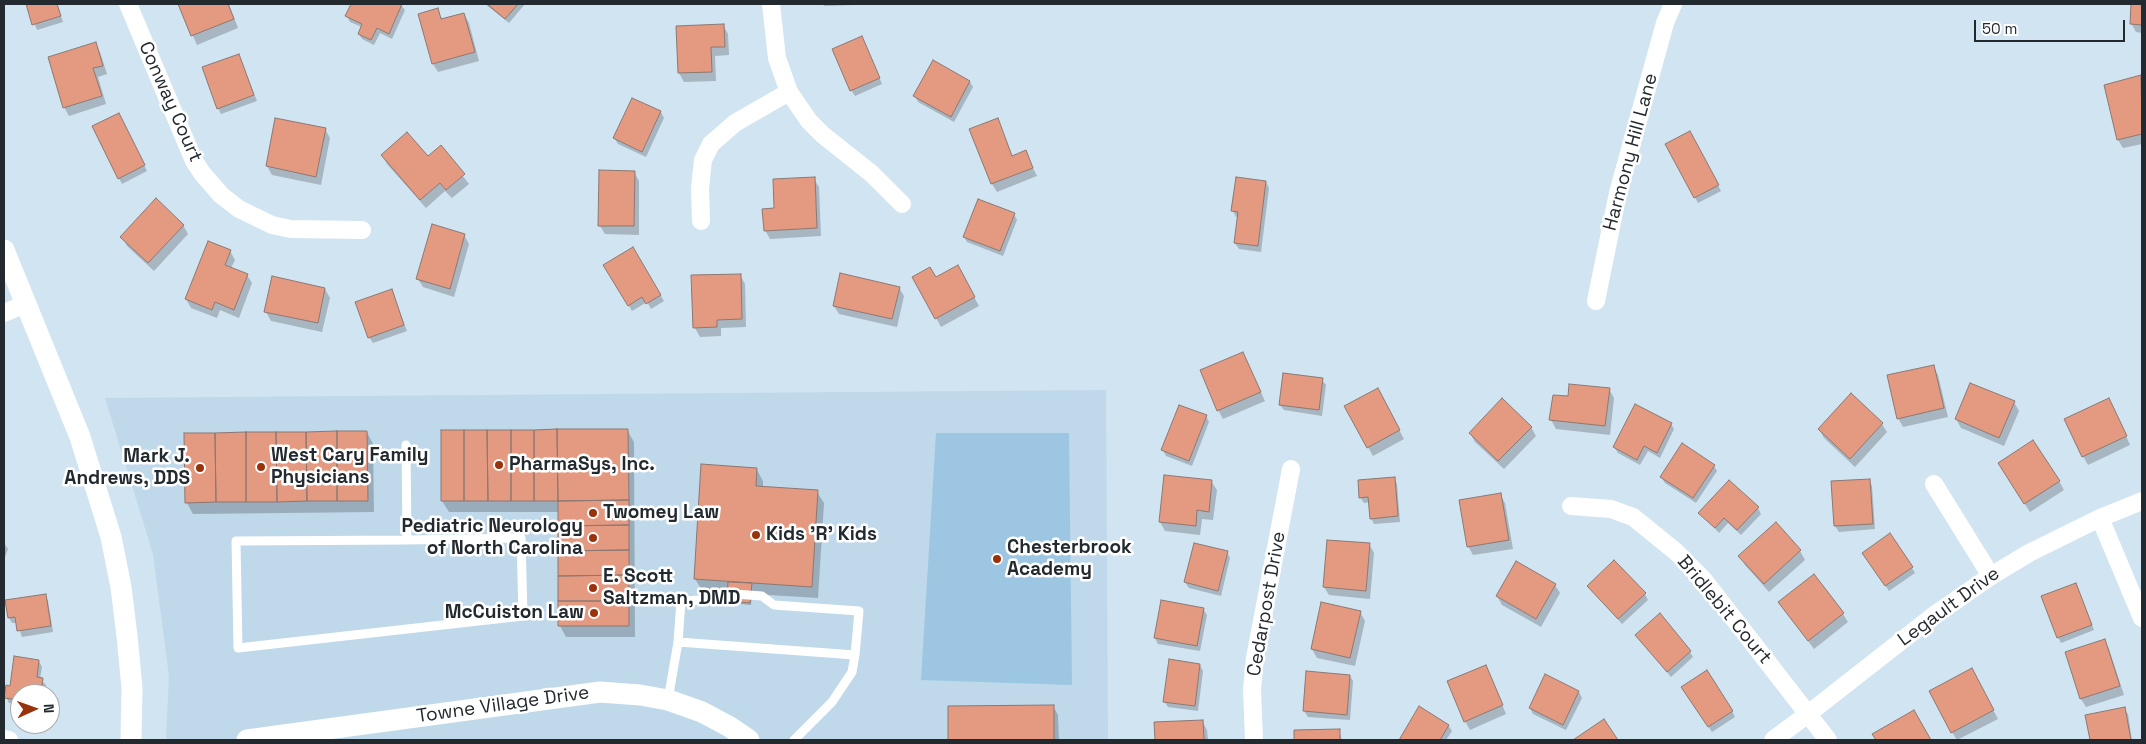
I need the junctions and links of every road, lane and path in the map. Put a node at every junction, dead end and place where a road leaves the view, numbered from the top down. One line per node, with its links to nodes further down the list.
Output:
1 (128, 4): 7 (street, Conway Court)
2 (771, 4): 4 (street)
3 (1673, 4): 9 (street, Harmony Hill Lane)
4 (789, 92): 5 (street); 6 (street)
5 (902, 204)
6 (701, 221)
7 (362, 230)
8 (4, 250): 10 (street)
9 (1596, 301)
10 (26, 304): 11 (street); 27 (street)
11 (4, 313)
12 (406, 445): 18 (lane)
13 (1291, 469): 31 (street, Cedarpost Drive)
14 (1934, 484): 19 (street)
15 (2142, 501): 17 (street, Legault Drive)
16 (1571, 506): 24 (street, Bridlebit Court)
17 (2100, 518): 19 (street, Legault Drive); 20 (street)
18 (407, 540): 18 (lane)
19 (1991, 576): 24 (street, Legault Drive)
20 (2142, 618)
21 (678, 642): 22 (lane); 22 (lane); 23 (lane)
22 (855, 654): 30 (lane)
23 (668, 700): 28 (street, Towne Village Drive); 29 (street, Towne Village Drive)
24 (1808, 714): 32 (street, Legault Drive); 33 (street, Bridlebit Court)
25 (4, 739): 26 (street)
26 (9, 740)
27 (131, 740)
28 (247, 740)
29 (749, 740)
30 (794, 740)
31 (1254, 740)
32 (1773, 740)
33 (1828, 740)

